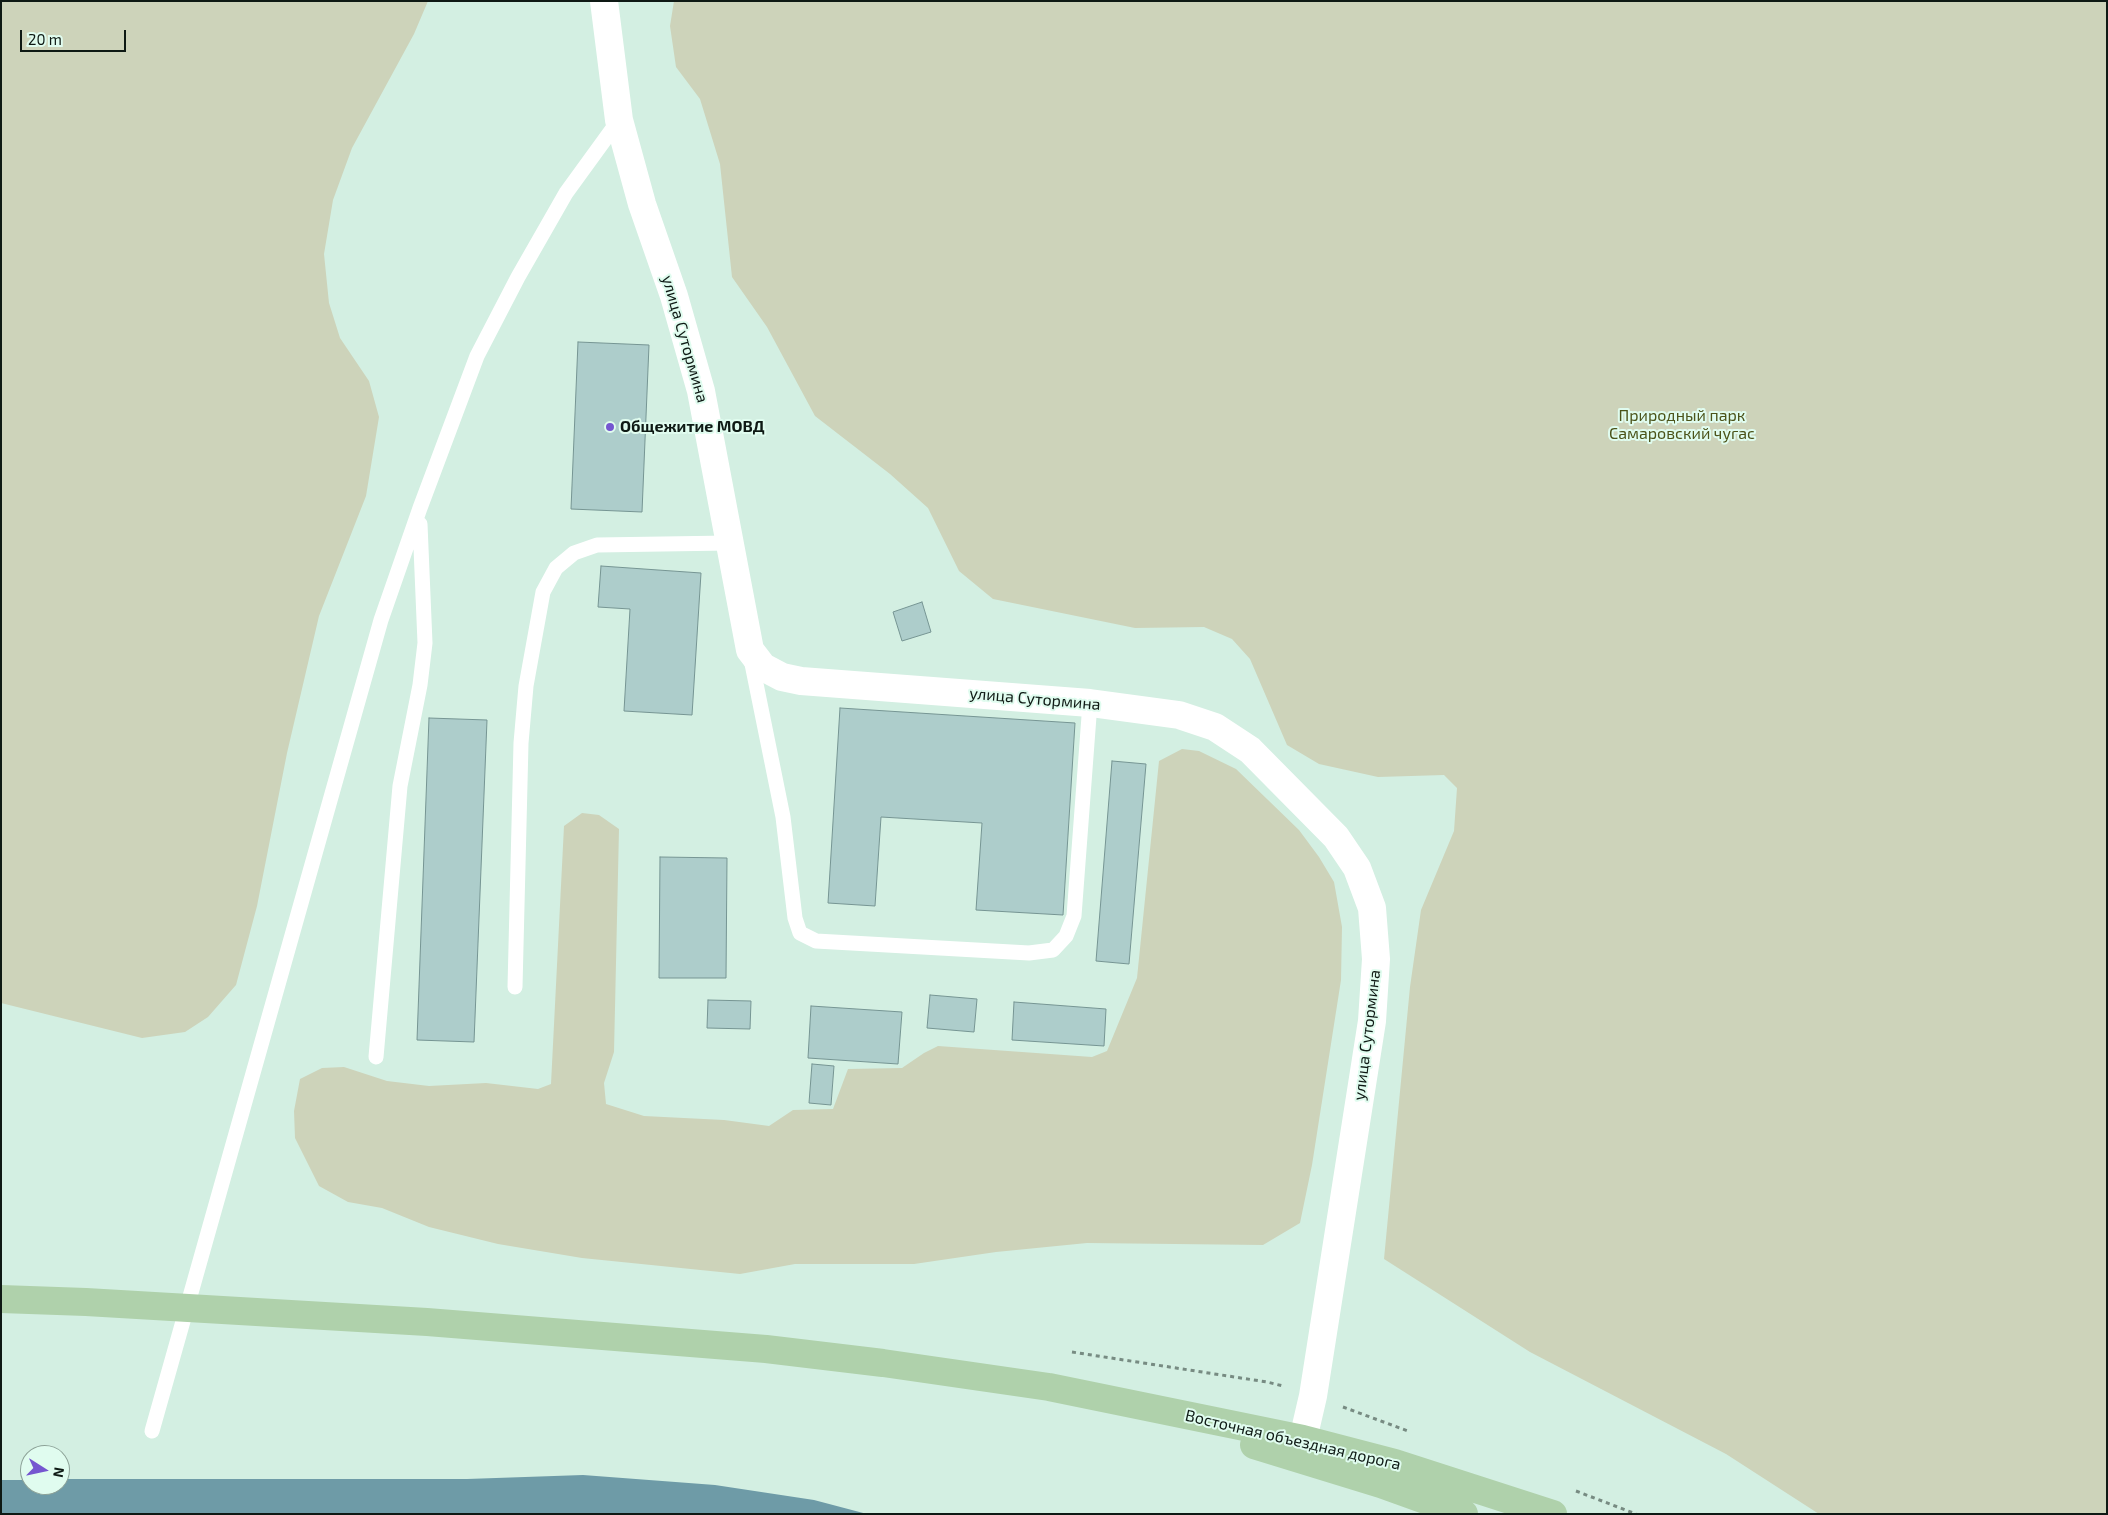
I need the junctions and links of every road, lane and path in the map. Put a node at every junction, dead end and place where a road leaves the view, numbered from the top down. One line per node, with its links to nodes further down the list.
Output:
1 (604, 1): 2 (street, улица Сутормина)
2 (619, 120): 3 (lane); 4 (street, улица Сутормина)
3 (420, 508): 8 (lane); 11 (lane)
4 (729, 543): 5 (street, улица Сутормина); 7 (lane)
5 (750, 650): 6 (street, улица Сутормина); 6 (lane)
6 (1090, 702): 12 (street, улица Сутормина)
7 (515, 987)
8 (376, 1057)
9 (1, 1299): 10 (main road, Восточная объездная дорога)
10 (1088, 1395): 12 (main road, Восточная объездная дорога); 13 (main road, Восточная объездная дорога)
11 (152, 1431)
12 (1303, 1439): 14 (main road, Восточная объездная дорога)
13 (1464, 1514)
14 (1553, 1514)

